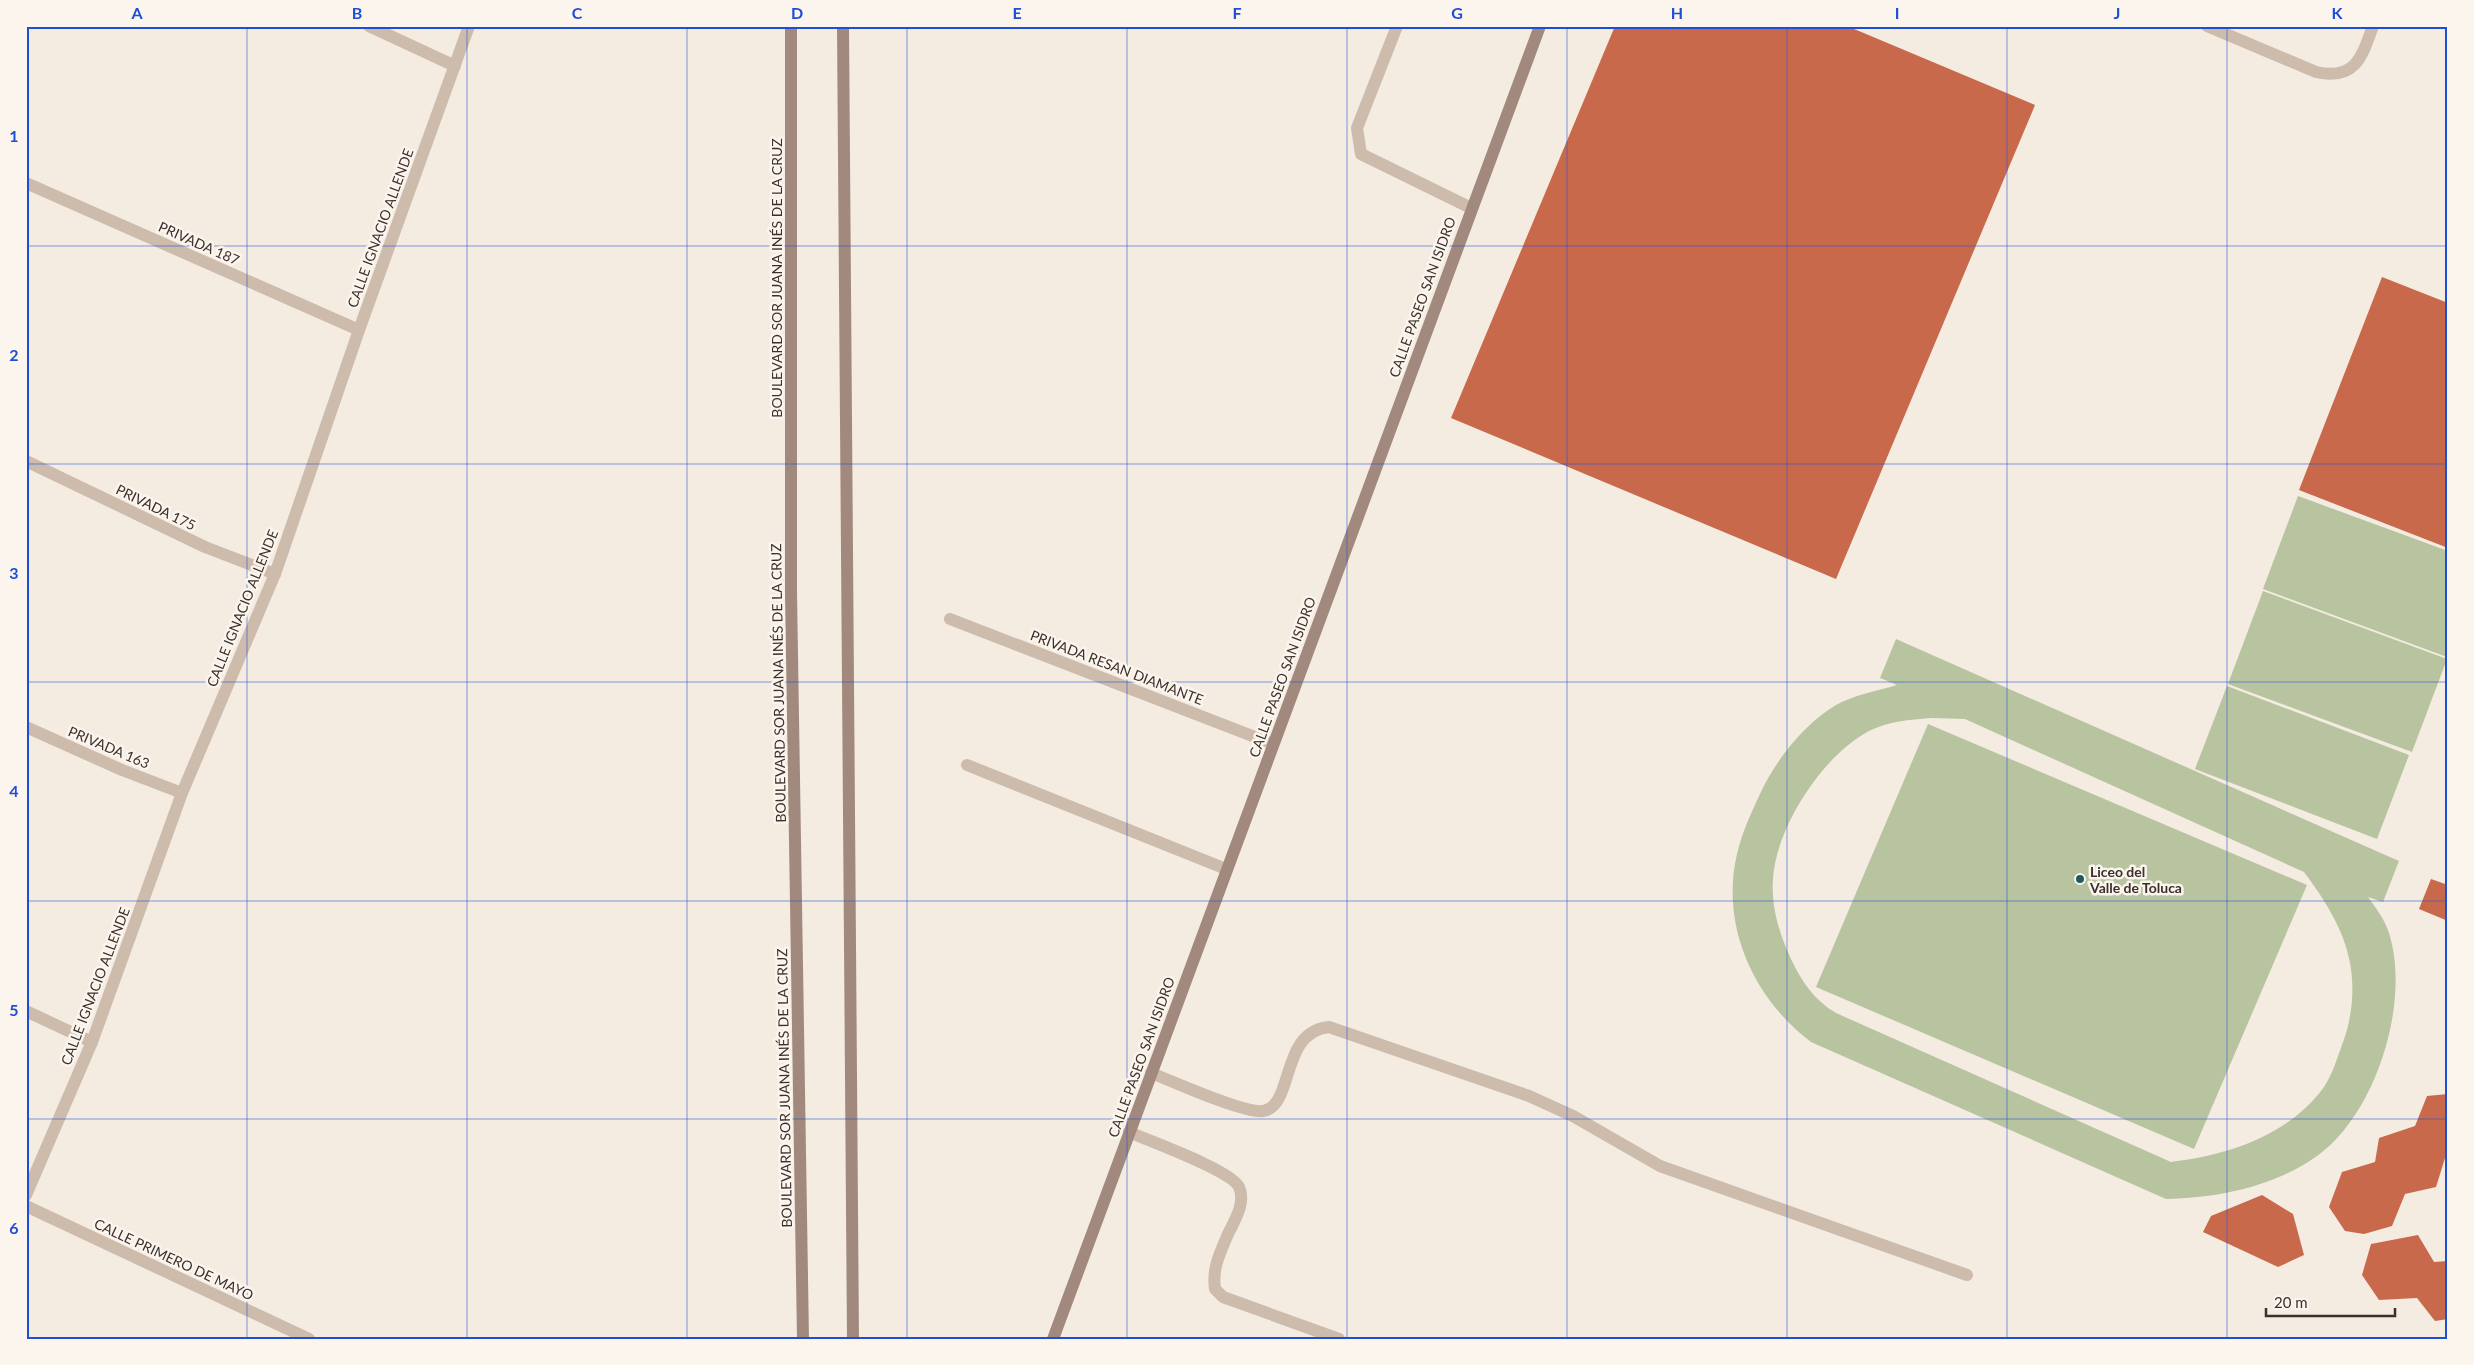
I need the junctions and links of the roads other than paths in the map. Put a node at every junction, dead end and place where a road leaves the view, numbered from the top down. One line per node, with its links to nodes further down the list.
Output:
1 (369, 26): 9 (street)
2 (468, 26): 9 (street, CALLE IGNACIO ALLENDE)
3 (791, 26): 29 (main road, BOULEVARD SOR JUANA INÉS DE LA CRUZ)
4 (843, 26): 30 (main road)
5 (1397, 26): 11 (street)
6 (1540, 26): 11 (main road, CALLE PASEO SAN ISIDRO)
7 (2207, 26): 8 (street)
8 (2373, 26)
9 (454, 66): 12 (street, CALLE IGNACIO ALLENDE)
10 (26, 183): 12 (street, PRIVADA 187)
11 (1471, 208): 17 (main road, CALLE PASEO SAN ISIDRO)
12 (359, 330): 14 (street, CALLE IGNACIO ALLENDE)
13 (26, 461): 14 (street, PRIVADA 175)
14 (275, 574): 19 (street, CALLE IGNACIO ALLENDE)
15 (950, 619): 17 (street, PRIVADA RESAN DIAMANTE)
16 (26, 728): 19 (street, PRIVADA 163)
17 (1273, 744): 20 (main road, CALLE PASEO SAN ISIDRO)
18 (966, 764): 20 (street)
19 (182, 793): 22 (street, CALLE IGNACIO ALLENDE)
20 (1226, 870): 23 (main road, CALLE PASEO SAN ISIDRO)
21 (26, 1011): 22 (street)
22 (92, 1042): 25 (street, CALLE IGNACIO ALLENDE)
23 (1151, 1073): 24 (main road, CALLE PASEO SAN ISIDRO); 27 (street)
24 (1129, 1132): 31 (main road, CALLE PASEO SAN ISIDRO); 32 (street)
25 (26, 1195)
26 (26, 1206): 28 (street, CALLE PRIMERO DE MAYO)
27 (1967, 1275)
28 (309, 1339)
29 (803, 1339)
30 (854, 1339)
31 (1053, 1339)
32 (1339, 1339)

